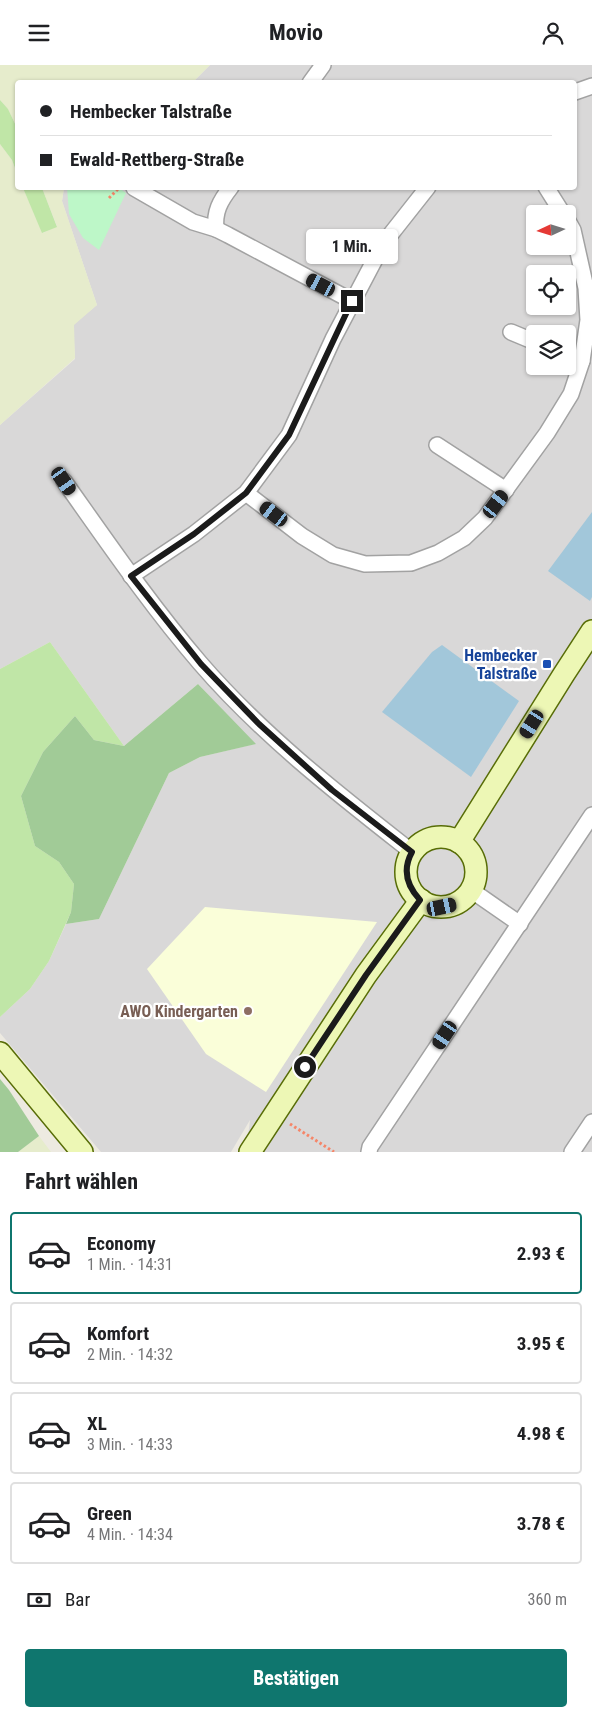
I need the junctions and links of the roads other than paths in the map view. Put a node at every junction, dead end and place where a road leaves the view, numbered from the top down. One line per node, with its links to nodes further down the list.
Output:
1 (322, 65): 2 (street)
2 (312, 80)
3 (592, 85): 4 (street)
4 (577, 91)
5 (139, 190): 10 (street)
6 (229, 190): 10 (street)
7 (426, 190): 12 (street)
8 (548, 190): 9 (street)
9 (557, 205)
10 (216, 229): 12 (street)
11 (576, 244): 16 (street)
12 (352, 301): 20 (street)
13 (511, 332): 14 (street)
14 (526, 338)
15 (576, 358): 16 (street)
16 (582, 361): 19 (street)
17 (437, 445): 19 (street)
18 (64, 481): 21 (street)
19 (506, 490): 20 (street)
20 (246, 493): 21 (street)
21 (131, 576): 25 (street)
22 (592, 631): 24 (street)
23 (592, 815): 28 (street)
24 (460, 842): 25 (street); 26 (street)
25 (412, 852): 27 (street)
26 (471, 890): 27 (street); 28 (street)
27 (420, 900): 32 (street)
28 (520, 924): 33 (street)
29 (0, 1053): 31 (street)
30 (592, 1122): 34 (street)
31 (82, 1152)
32 (250, 1152)
33 (369, 1152)
34 (572, 1152)

